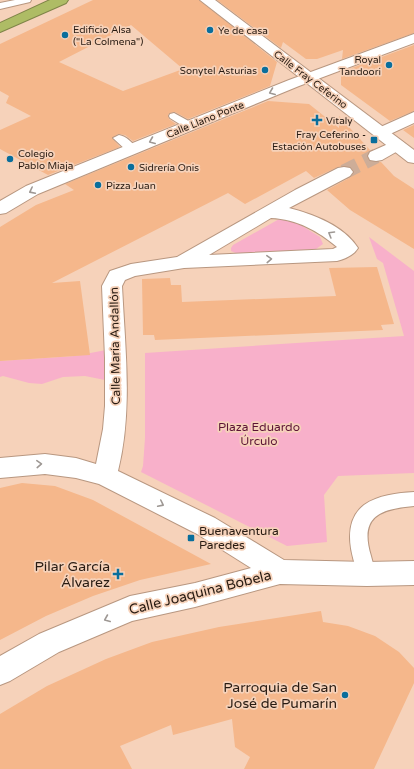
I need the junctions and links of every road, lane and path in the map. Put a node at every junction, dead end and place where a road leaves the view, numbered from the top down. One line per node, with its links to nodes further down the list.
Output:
1 (26, 0): 4 (lane)
2 (61, 0): 5 (highway)
3 (207, 0): 7 (street, Calle Fray Ceferino)
4 (0, 6)
5 (0, 28)
6 (414, 38): 7 (street, Calle Llano Ponte)
7 (308, 78): 10 (street, Calle Llano Ponte, one-way to 10); 11 (street, Calle Fray Ceferino)
8 (174, 116): 10 (lane)
9 (414, 117): 11 (street)
10 (190, 126): 14 (street, Calle Llano Ponte, one-way to 14)
11 (382, 132): 13 (street, Calle Fray Ceferino)
12 (118, 138): 14 (lane)
13 (397, 145): 15 (street); 16 (street, Calle Fray Ceferino)
14 (131, 149): 19 (street, Calle Llano Ponte, one-way to 19)
15 (376, 156)
16 (414, 158)
17 (344, 172): 18 (street, Calle María Andallón)
18 (301, 194): 20 (street, Calle María Andallón); 21 (street)
19 (0, 209)
20 (270, 212): 21 (street); 22 (street, Calle María Andallón)
21 (312, 223): 23 (street, one-way to 21)
22 (231, 236): 23 (street); 24 (street, Calle María Andallón)
23 (230, 261): 24 (street)
24 (182, 262): 26 (street, Calle María Andallón)
25 (0, 468): 26 (street, one-way to 26)
26 (105, 476): 28 (street, one-way to 28)
27 (414, 499): 30 (lane)
28 (280, 572): 30 (street, Calle Joaquina Bobela); 31 (street, Calle Joaquina Bobela, one-way to 31)
29 (414, 573): 30 (street, Calle Joaquina Bobela)
30 (367, 574)
31 (0, 670)

